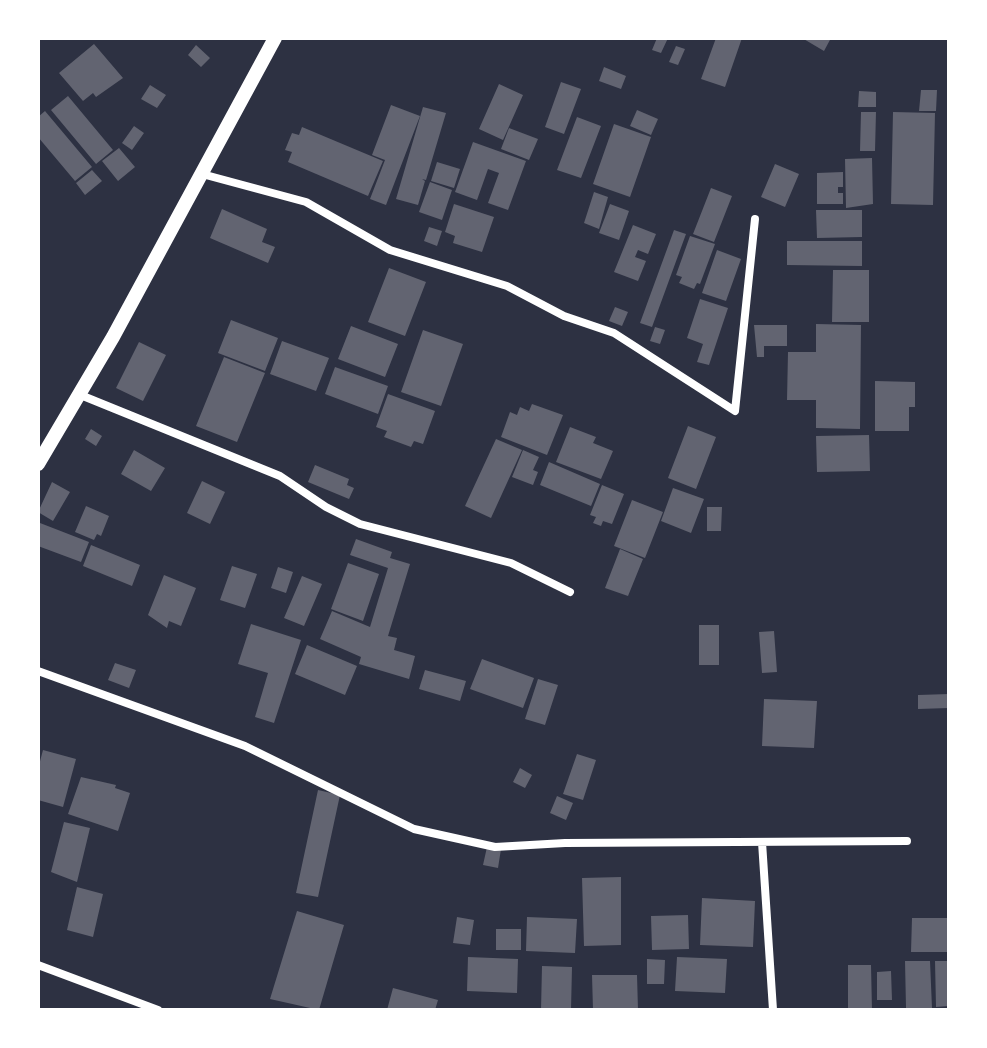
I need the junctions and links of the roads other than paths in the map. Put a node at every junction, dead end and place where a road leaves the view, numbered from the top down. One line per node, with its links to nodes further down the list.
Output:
1 (275, 38): 2 (street)
2 (202, 174): 3 (street); 4 (street)
3 (755, 219)
4 (77, 394): 5 (street); 6 (street)
5 (38, 464)
6 (570, 592)
7 (38, 671): 9 (street)
8 (907, 841): 9 (street)
9 (762, 842): 12 (street)
10 (38, 965): 11 (street)
11 (158, 1010)
12 (773, 1010)

